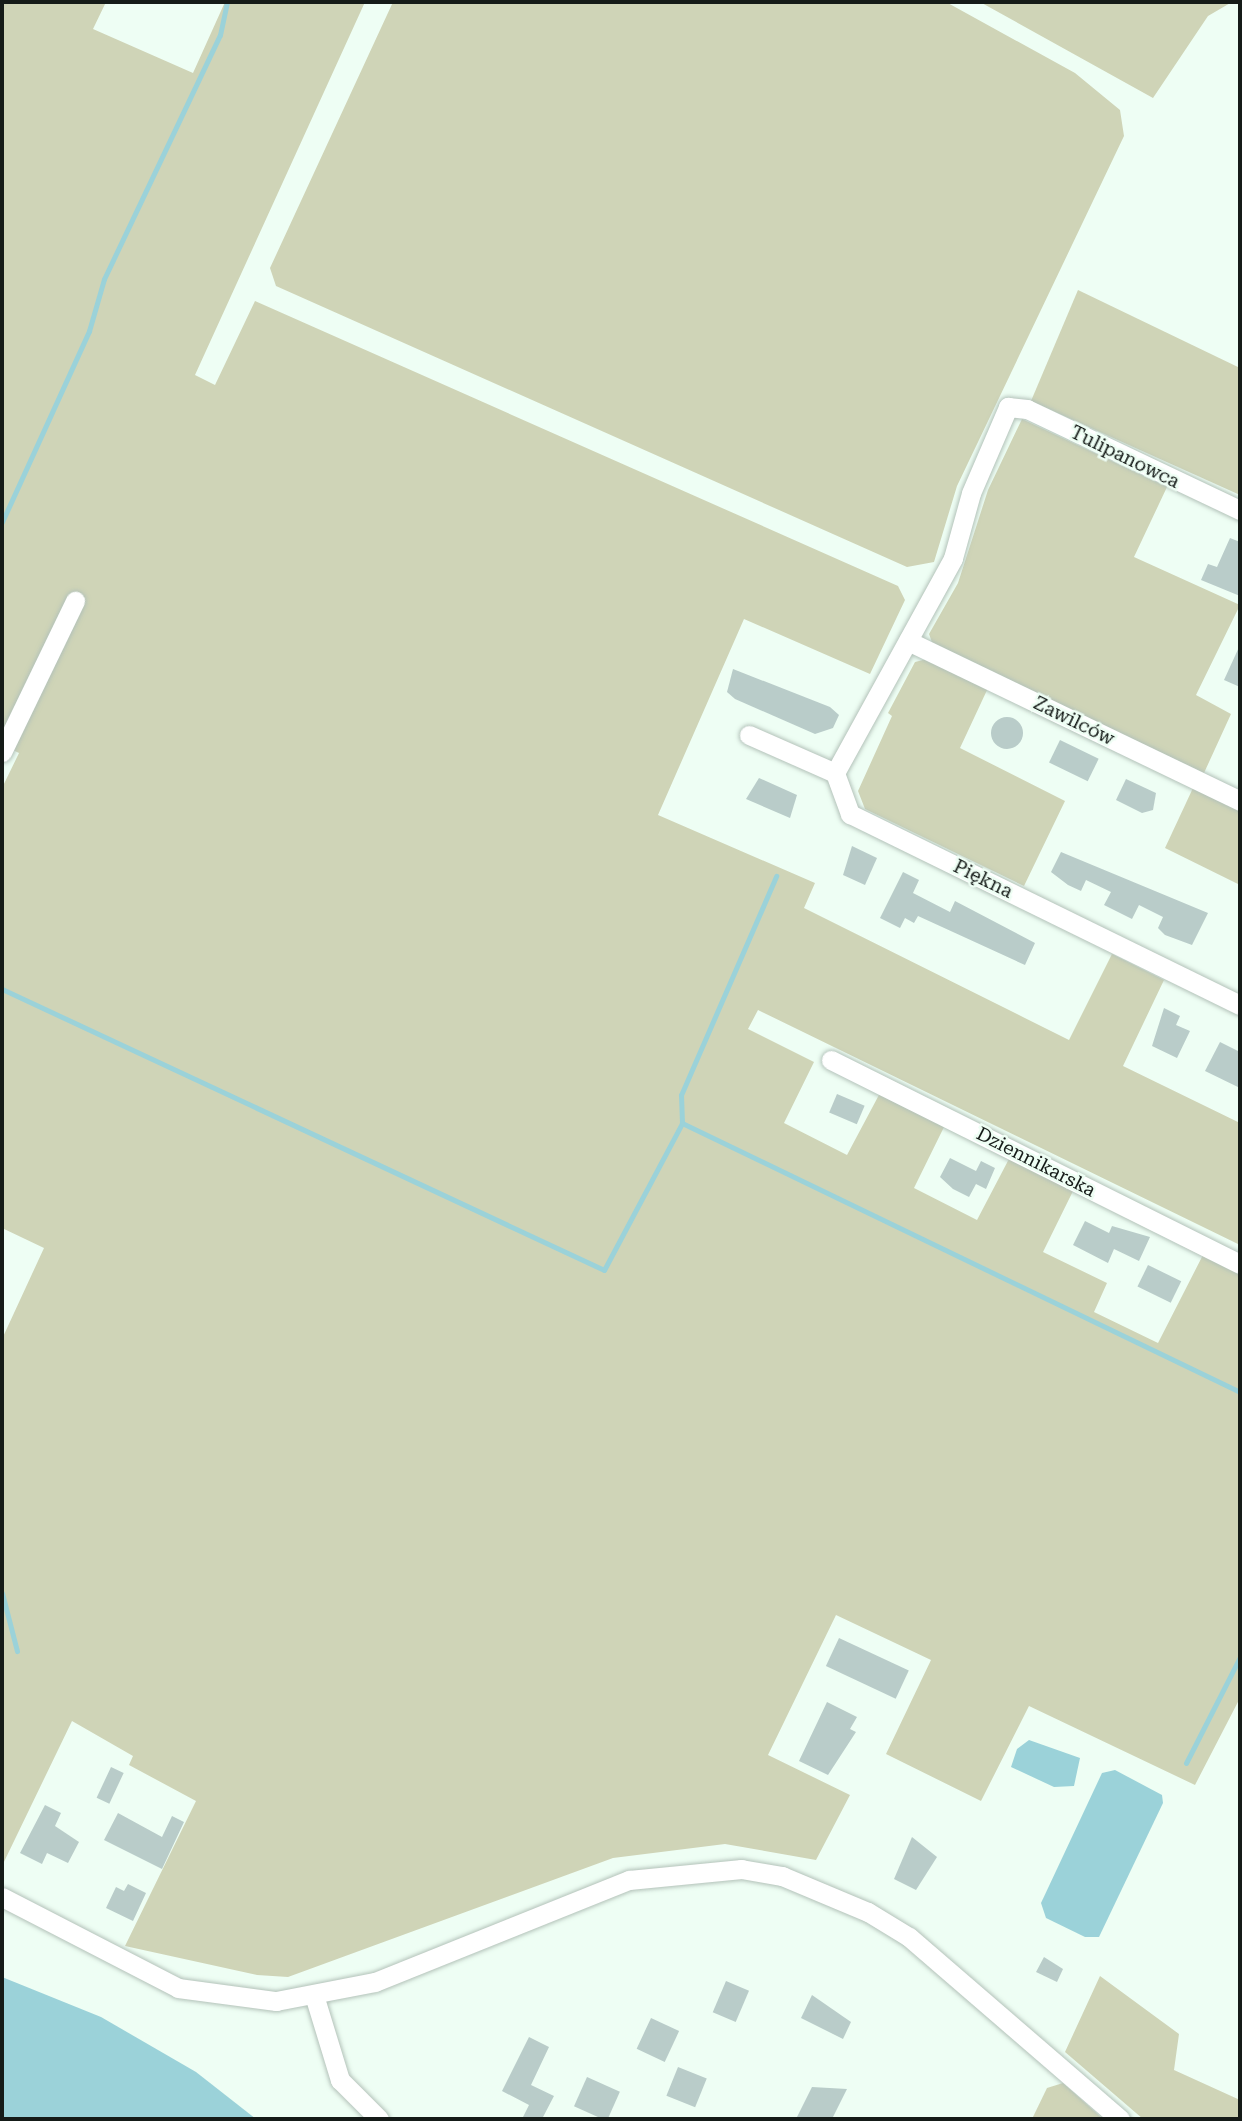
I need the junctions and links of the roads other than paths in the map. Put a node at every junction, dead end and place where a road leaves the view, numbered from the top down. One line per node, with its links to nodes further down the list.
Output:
1 (1240, 510): 3 (street, Tulipanowca)
2 (75, 601): 5 (street)
3 (908, 641): 6 (street); 7 (street, Zawilców)
4 (749, 735): 6 (street)
5 (2, 752)
6 (835, 773): 8 (street, Piękna)
7 (1240, 801)
8 (1240, 1005)
9 (831, 1060): 10 (street, Dziennikarska)
10 (1240, 1264)
11 (2, 1898): 12 (street)
12 (314, 1995): 13 (street); 14 (street)
13 (379, 2119)
14 (1120, 2119)

